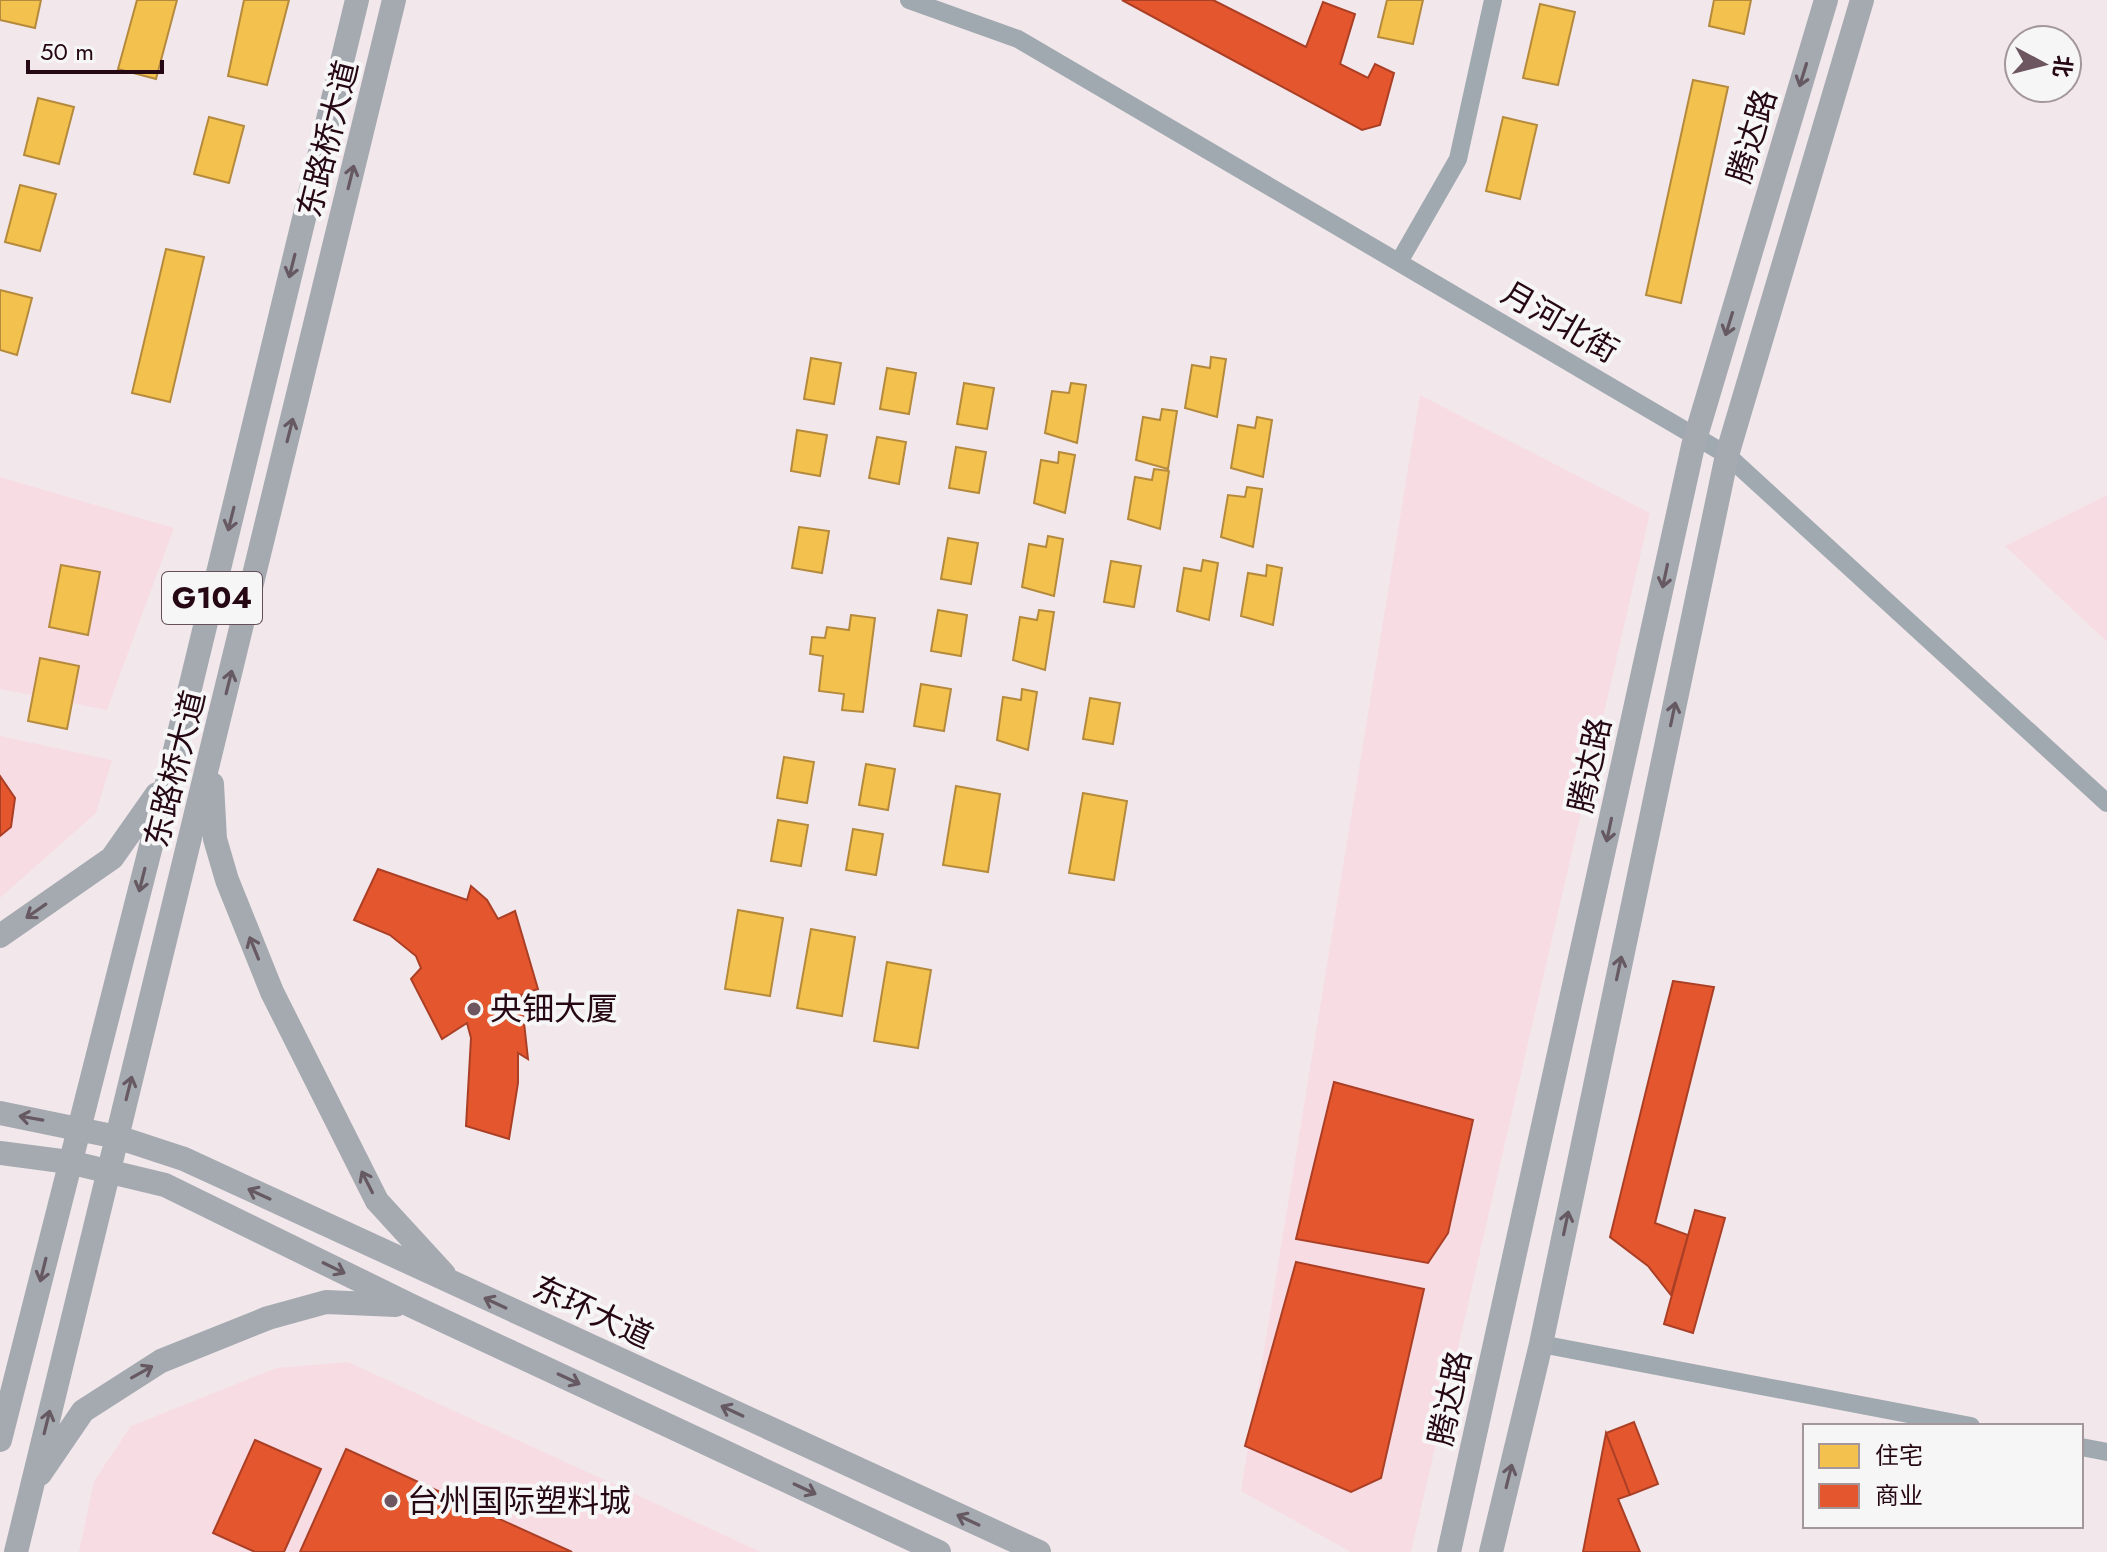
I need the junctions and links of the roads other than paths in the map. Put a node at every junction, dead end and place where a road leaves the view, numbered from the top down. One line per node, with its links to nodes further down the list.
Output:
1 (357, 0): 11 (main road, 东路桥大道 / G104, one-way to 11)
2 (394, 0): 10 (main road, 东路桥大道 / G104, one-way to 2)
3 (909, 0): 7 (street, 月河北街)
4 (1493, 0): 7 (street)
5 (1826, 0): 8 (main road, 腾达路, one-way to 8)
6 (1862, 0): 9 (main road, 腾达路)
7 (1399, 262): 8 (street, 月河北街)
8 (1696, 437): 9 (street, 月河北街); 31 (main road, 腾达路, one-way to 31)
9 (1727, 455): 12 (street, 月河北街); 22 (main road, 腾达路, one-way to 9)
10 (210, 758): 16 (main road, 东路桥大道, one-way to 10); 20 (main road, one-way to 10)
11 (168, 779): 13 (main road, one-way to 13); 15 (main road, 东路桥大道 / G104, one-way to 15)
12 (2107, 803)
13 (0, 936)
14 (0, 1113): 15 (main road, 东环大道, one-way to 14)
15 (79, 1128): 16 (main road, 东环大道); 18 (main road, 东路桥大道 / G104)
16 (117, 1137): 19 (main road, 东路桥大道); 20 (main road, 东环大道, one-way to 16)
17 (0, 1153): 18 (main road)
18 (69, 1162): 19 (main road); 24 (main road, 东路桥大道 / G104, one-way to 24)
19 (109, 1171): 21 (main road, one-way to 21); 27 (main road, 东路桥大道, one-way to 19)
20 (453, 1284): 30 (main road, 东环大道, one-way to 20)
21 (412, 1306): 27 (main road, one-way to 21); 29 (main road, one-way to 29)
22 (1541, 1344): 23 (street); 32 (main road, 腾达路, one-way to 22)
23 (1961, 1424)
24 (0, 1440)
25 (2083, 1447): 26 (street)
26 (2107, 1452)
27 (31, 1486): 28 (main road, 东路桥大道)
28 (16, 1552)
29 (939, 1552)
30 (1039, 1552)
31 (1449, 1552)
32 (1491, 1552)

